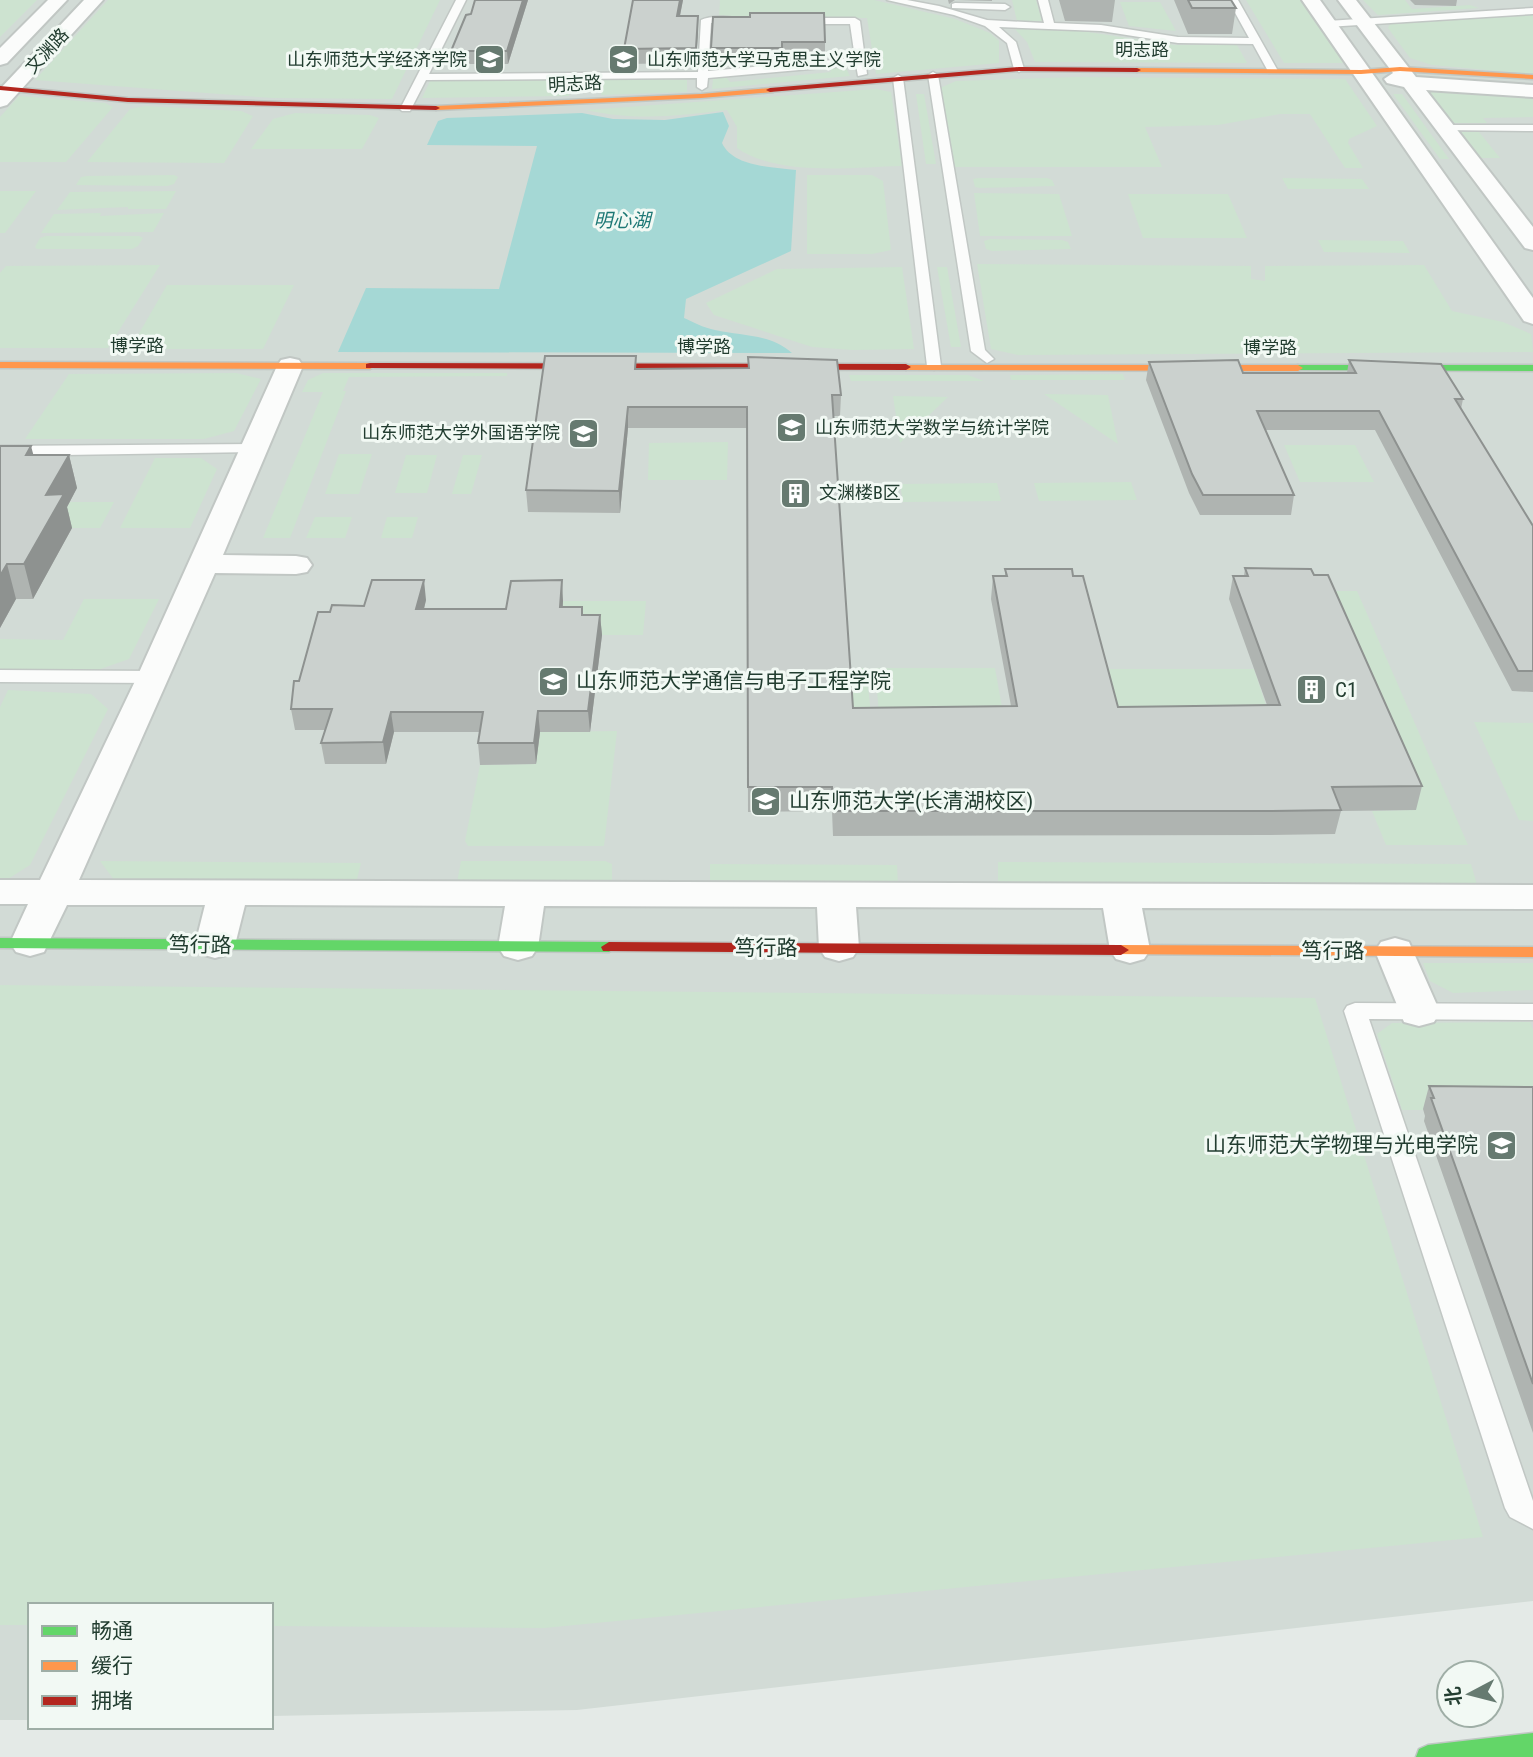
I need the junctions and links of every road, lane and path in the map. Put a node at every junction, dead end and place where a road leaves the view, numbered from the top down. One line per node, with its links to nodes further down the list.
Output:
1 (58, 0): 22 (street, 文渊路)
2 (94, 0): 35 (street, 文渊路)
3 (461, 0): 30 (lane)
4 (892, 0): 10 (lane)
5 (1043, 0): 19 (lane)
6 (1233, 0): 21 (lane)
7 (1311, 0): 20 (street)
8 (1347, 0): 16 (street)
9 (1004, 3): 10 (lane); 18 (lane)
10 (919, 6): 17 (lane)
11 (707, 9): 13 (lane)
12 (1533, 11): 16 (lane)
13 (706, 20): 14 (lane); 27 (lane)
14 (747, 21)
15 (788, 21): 23 (lane)
16 (1364, 22): 20 (lane); 29 (street)
17 (985, 23): 18 (lane); 24 (lane)
18 (1009, 23): 19 (lane)
19 (1049, 24): 21 (lane)
20 (1327, 24): 26 (street)
21 (1256, 41): 25 (lane)
22 (0, 59)
23 (860, 61): 27 (lane); 33 (lane)
24 (1019, 69): 25 (street, 明志路); 28 (street, 明志路)
25 (1273, 71): 26 (street, 明志路)
26 (1361, 72): 29 (street); 41 (street)
27 (703, 75): 30 (lane); 36 (lane)
28 (933, 75): 32 (street, 明志路); 42 (lane)
29 (1405, 76): 31 (street); 34 (street); 38 (street)
30 (422, 77): 37 (lane)
31 (1533, 77)
32 (898, 78): 33 (street, 明志路); 44 (lane)
33 (862, 83): 36 (street, 明志路)
34 (1533, 91)
35 (4, 93): 37 (street, 明志路)
36 (701, 96): 37 (street, 明志路)
37 (406, 109)
38 (1445, 128): 39 (lane); 40 (street)
39 (1533, 128)
40 (1533, 243)
41 (1533, 316)
42 (987, 359)
43 (290, 366): 44 (street, 博学路); 45 (street, 博学路); 47 (street)
44 (934, 366): 46 (street, 博学路)
45 (2, 368)
46 (1533, 368)
47 (254, 449): 48 (lane); 49 (street)
48 (0, 451)
49 (203, 564): 50 (street); 52 (street)
50 (296, 565)
51 (0, 676): 52 (lane)
52 (154, 677): 54 (street)
53 (0, 892): 54 (street)
54 (54, 892): 55 (street); 61 (street)
55 (228, 893): 56 (street); 62 (street)
56 (526, 894): 57 (street); 63 (street)
57 (835, 895): 58 (street); 64 (street)
58 (1120, 896): 59 (street); 65 (street)
59 (1399, 897): 60 (street); 66 (street)
60 (1533, 897)
61 (15, 943): 62 (street, 笃行路)
62 (215, 945): 63 (street, 笃行路)
63 (518, 947): 64 (street, 笃行路)
64 (839, 948): 65 (street, 笃行路)
65 (1130, 950): 66 (street, 笃行路)
66 (1407, 951): 67 (street, 笃行路); 68 (street)
67 (1533, 952)
68 (1419, 1012): 69 (lane); 70 (lane)
69 (1533, 1012)
70 (1533, 1516)
71 (1533, 1745): 72 (street)
72 (1428, 1757)

